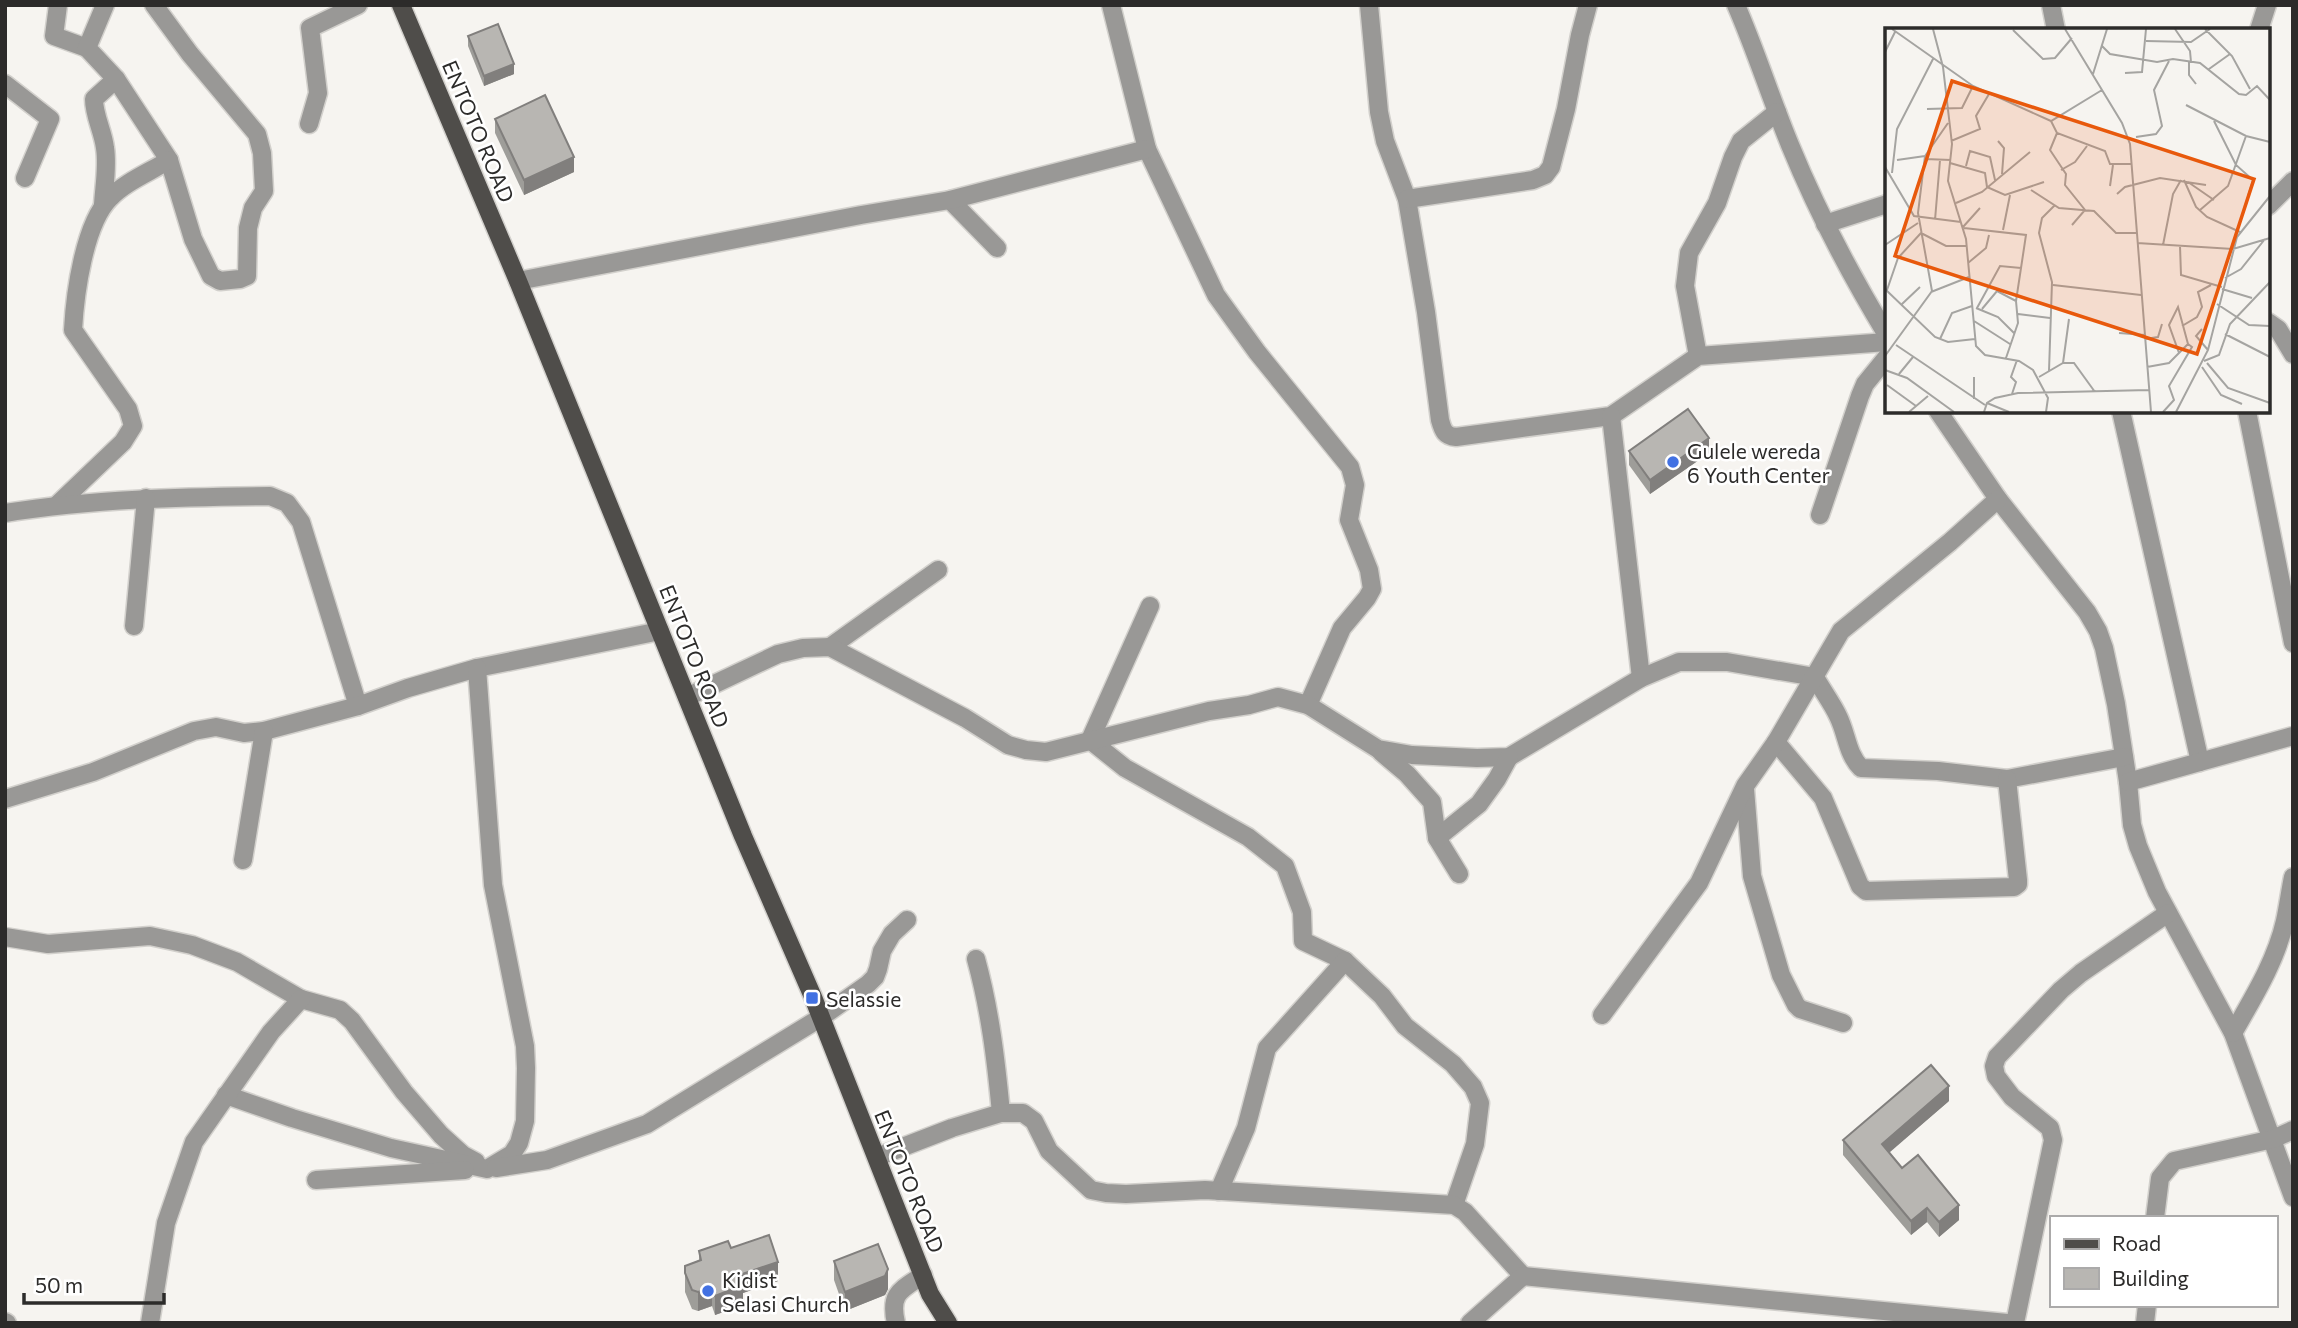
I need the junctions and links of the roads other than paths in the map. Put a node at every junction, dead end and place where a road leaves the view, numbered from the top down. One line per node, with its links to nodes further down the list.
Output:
1 (58, 5): 14 (street)
2 (105, 5): 14 (street)
3 (154, 5): 20 (street)
4 (358, 5): 18 (street)
5 (1111, 5): 19 (street)
6 (1369, 5): 23 (street)
7 (1588, 5): 23 (street)
8 (2051, 5): 12 (street)
9 (2267, 5): 13 (street)
10 (406, 7): 30 (main road, ENTOTO ROAD)
11 (1743, 9): 17 (street)
12 (2056, 28)
13 (2260, 28)
14 (87, 48): 15 (street)
15 (116, 79): 20 (street); 26 (street)
16 (5, 84): 21 (street)
17 (1777, 112): 28 (street); 35 (street)
18 (309, 124)
19 (1147, 149): 24 (street); 56 (street)
20 (169, 160): 26 (street)
21 (25, 178)
22 (2293, 181): 25 (street)
23 (1407, 199): 40 (street)
24 (950, 200): 29 (street); 30 (street)
25 (2270, 204)
26 (103, 205): 43 (street)
27 (1885, 205): 28 (street)
28 (1825, 224): 32 (street)
29 (998, 248)
30 (518, 281): 49 (main road, ENTOTO ROAD)
31 (2270, 323): 34 (street)
32 (1885, 332)
33 (1885, 342): 35 (street)
34 (2293, 354)
35 (1698, 356): 40 (street)
36 (1885, 359): 45 (street)
37 (1939, 413): 42 (street)
38 (2121, 413): 65 (street)
39 (2246, 413): 50 (street)
40 (1611, 416): 54 (street)
41 (146, 498): 43 (street); 48 (street); 57 (street)
42 (1998, 499): 53 (street); 64 (street)
43 (57, 505): 44 (street)
44 (5, 513)
45 (1820, 515)
46 (938, 570): 51 (street)
47 (1150, 606): 60 (street)
48 (134, 626)
49 (660, 631): 52 (street); 55 (main road, ENTOTO ROAD)
50 (2293, 643)
51 (830, 647): 55 (street); 60 (street)
52 (477, 668): 57 (street); 89 (street)
53 (1815, 677): 54 (street); 61 (street); 66 (street)
54 (1641, 678): 63 (street)
55 (687, 697): 81 (main road, ENTOTO ROAD)
56 (1308, 705): 60 (street); 62 (street)
57 (358, 706): 58 (street)
58 (264, 731): 69 (street); 71 (street)
59 (2293, 736): 65 (street)
60 (1090, 740): 78 (street)
61 (1776, 742): 66 (street); 68 (street)
62 (1378, 749): 63 (street); 70 (street)
63 (1509, 757): 70 (street)
64 (2124, 757): 66 (street); 67 (street)
65 (2200, 762): 67 (street)
66 (2007, 779)
67 (2128, 782): 74 (street)
68 (1745, 786): 80 (street); 82 (street)
69 (5, 799)
70 (1437, 838): 72 (street)
71 (243, 860)
72 (1459, 874)
73 (2293, 877): 83 (street)
74 (2168, 914): 83 (street); 102 (street)
75 (907, 920): 81 (street)
76 (5, 937): 79 (street)
77 (976, 959): 85 (street)
78 (1345, 961): 91 (street); 93 (street)
79 (301, 999): 84 (street); 89 (street)
80 (1602, 1015)
81 (820, 1017): 88 (main road, ENTOTO ROAD); 89 (street)
82 (1843, 1023)
83 (2233, 1033): 87 (street)
84 (226, 1095): 89 (street); 97 (street)
85 (1001, 1112): 88 (street); 91 (street)
86 (2293, 1130): 87 (street)
87 (2273, 1139): 92 (street); 94 (street)
88 (877, 1157): 95 (main road, ENTOTO ROAD)
89 (487, 1169): 90 (street)
90 (316, 1180)
91 (1219, 1191): 93 (street)
92 (2293, 1197)
93 (1454, 1205): 96 (street)
94 (2155, 1216)
95 (923, 1275): 98 (street); 99 (main road, ENTOTO ROAD)
96 (1523, 1276): 100 (street); 101 (street)
97 (150, 1323)
98 (896, 1323)
99 (948, 1323)
100 (1470, 1323)
101 (2007, 1323)
102 (2015, 1323)

